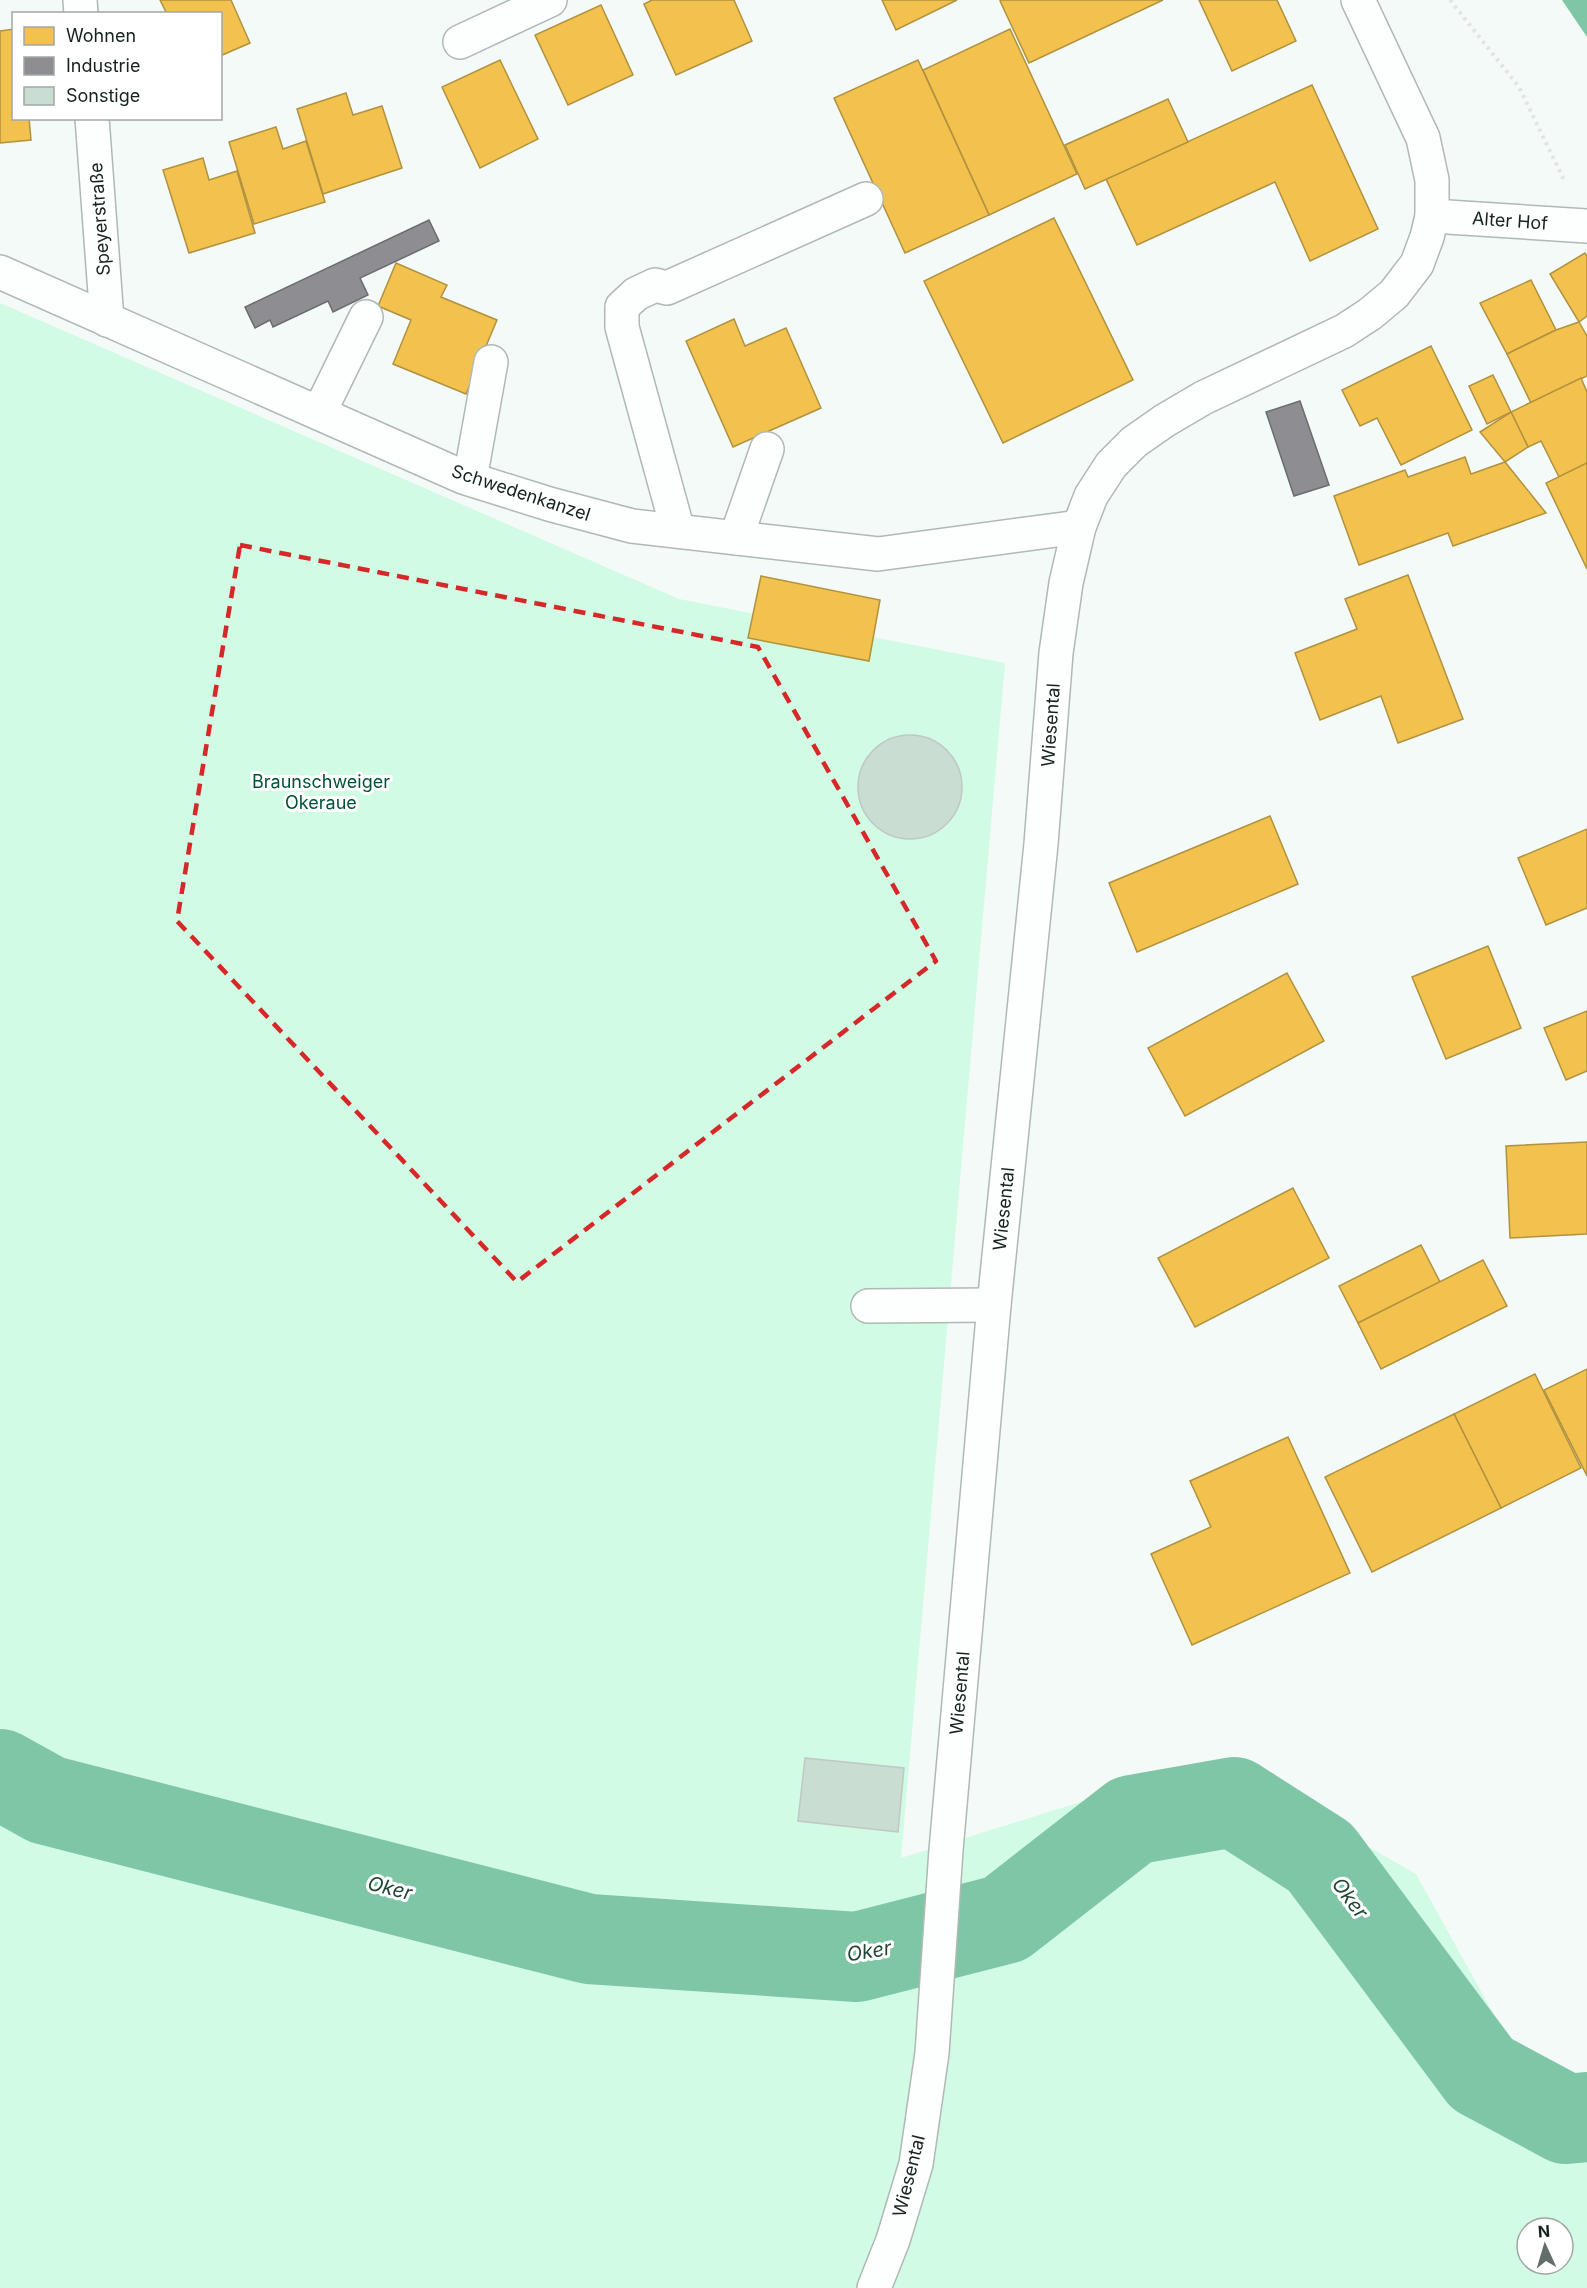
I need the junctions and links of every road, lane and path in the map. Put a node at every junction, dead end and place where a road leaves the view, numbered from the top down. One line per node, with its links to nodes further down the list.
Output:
1 (550, 0): 4 (street)
2 (1358, 0): 7 (street, Wiesental)
3 (1450, 0): 8 (path)
4 (460, 42)
5 (92, 120): 11 (street, Speyerstraße)
6 (866, 199): 17 (street)
7 (1432, 216): 8 (street, Alter Hof); 16 (street, Wiesental)
8 (1587, 226)
9 (0, 272): 11 (street, Schwedenkanzel)
10 (366, 317): 13 (street)
11 (107, 320): 13 (street, Schwedenkanzel)
12 (491, 362): 15 (street)
13 (319, 413): 15 (street, Schwedenkanzel)
14 (767, 449): 18 (street)
15 (470, 479): 17 (street, Schwedenkanzel)
16 (1079, 527): 18 (street, Schwedenkanzel); 19 (street, Wiesental)
17 (678, 531): 18 (street, Schwedenkanzel)
18 (736, 538)
19 (994, 1305): 20 (street); 21 (street, Wiesental)
20 (868, 1306)
21 (874, 2288)

